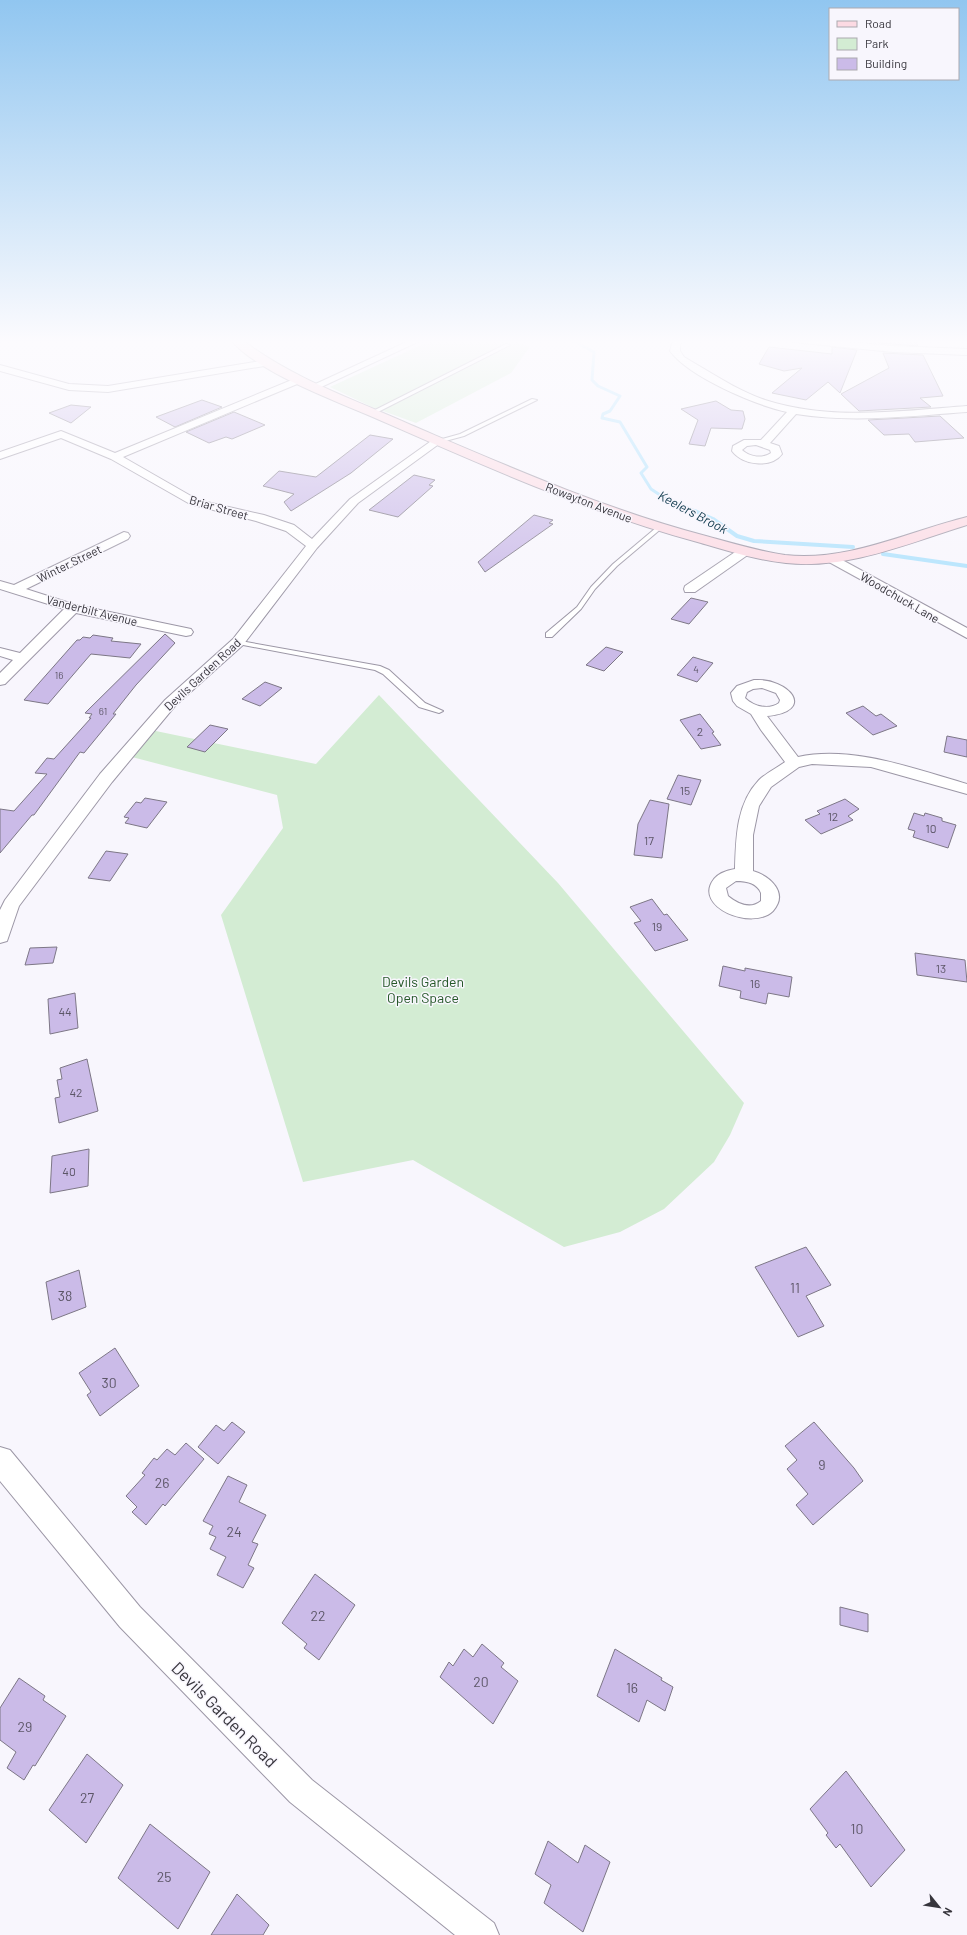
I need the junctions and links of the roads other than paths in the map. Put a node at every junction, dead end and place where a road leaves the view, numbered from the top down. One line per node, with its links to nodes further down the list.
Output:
1 (181, 429): 8 (street)
2 (409, 429): 5 (street, Rowayton Avenue)
3 (474, 429): 5 (lane)
4 (776, 429): 6 (street)
5 (438, 442): 10 (street, Rowayton Avenue); 12 (street, Devils Garden Road)
6 (764, 443)
7 (0, 456): 8 (street, Briar Street)
8 (115, 457): 12 (street, Briar Street)
9 (967, 521): 14 (street, Rowayton Avenue)
10 (659, 528): 13 (street, Rowayton Avenue); 21 (lane)
11 (124, 536): 17 (street, Winter Street)
12 (313, 545): 22 (street, Devils Garden Road)
13 (745, 551): 14 (street, Rowayton Avenue); 16 (street)
14 (833, 559): 20 (street, Woodchuck Lane)
15 (0, 585): 17 (street, Vanderbilt Avenue)
16 (690, 589)
17 (14, 590): 18 (street, Vanderbilt Avenue)
18 (73, 608): 19 (street, Vanderbilt Avenue); 24 (street)
19 (186, 632)
20 (967, 634)
21 (549, 635)
22 (238, 642): 26 (lane); 31 (street, Devils Garden Road)
23 (0, 652): 24 (street)
24 (21, 658): 25 (street)
25 (0, 681)
26 (439, 711)
27 (757, 711): 28 (street)
28 (794, 763): 29 (street); 30 (street)
29 (967, 790)
30 (744, 875)
31 (5, 903): 32 (street, Devils Garden Road)
32 (0, 936)
33 (0, 1460): 34 (street, Devils Garden Road)
34 (482, 1935)

